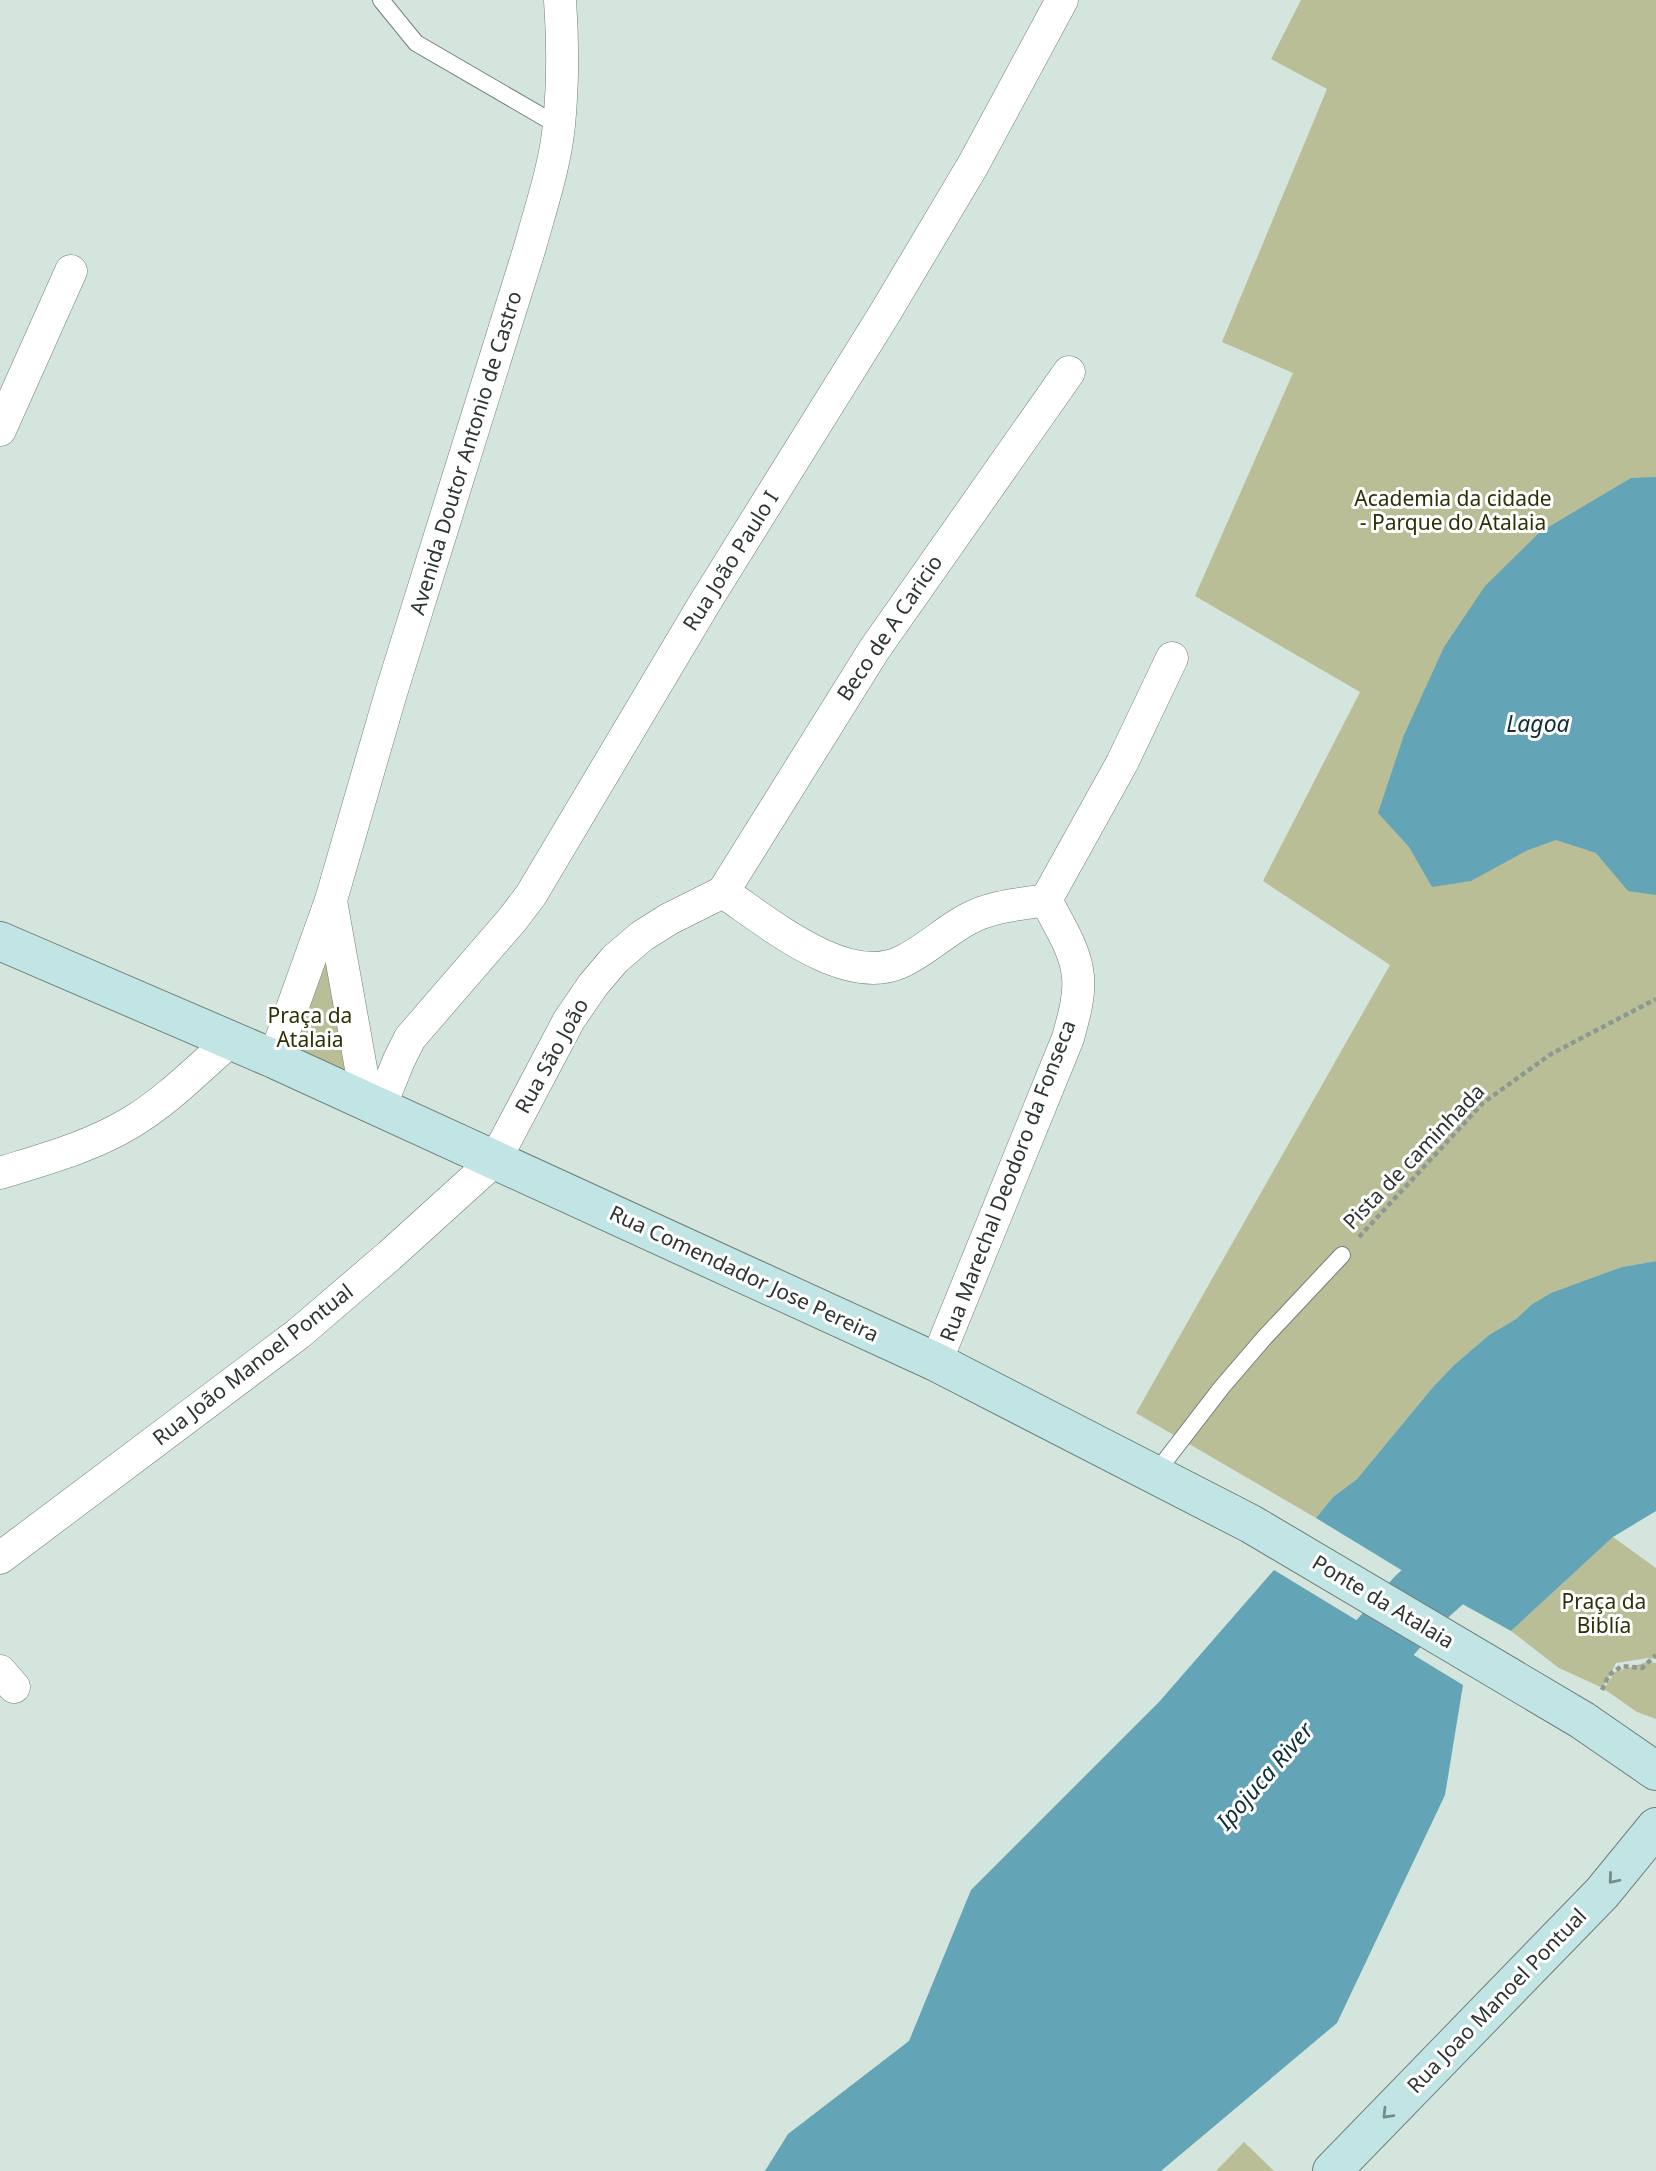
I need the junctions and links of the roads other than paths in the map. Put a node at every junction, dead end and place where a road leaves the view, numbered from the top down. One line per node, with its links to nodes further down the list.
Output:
1 (381, 0): 4 (lane)
2 (560, 0): 4 (street, Avenida Doutor Antonio de Castro)
3 (1062, 0): 15 (street, Rua João Paulo I)
4 (559, 126): 10 (street, Avenida Doutor Antonio de Castro)
5 (71, 271): 7 (street)
6 (1069, 372): 9 (street, Beco de A Caricio)
7 (0, 430)
8 (1172, 658): 11 (street)
9 (723, 892): 11 (street); 16 (street, Rua São João)
10 (331, 900): 14 (street, Avenida Doutor Antonio de Castro); 15 (street, Avenida Doutor Antonio de Castro)
11 (1046, 900): 19 (street, Rua Marechal Deodoro da Fonseca)
12 (0, 941): 13 (street, Rua Comendador Jose Pereira)
13 (230, 1041): 14 (street, Rua Comendador Jose Pereira); 17 (street)
14 (274, 1059): 15 (street, Rua Comendador Jose Pereira)
15 (374, 1104): 16 (street, Rua Comendador Jose Pereira)
16 (495, 1160): 19 (street, Rua Comendador Jose Pereira); 22 (street, Rua João Manoel Pontual)
17 (0, 1173)
18 (1342, 1255): 20 (lane)
19 (936, 1362): 20 (street, Rua Comendador Jose Pereira)
20 (1154, 1474): 21 (street, Rua Comendador Jose Pereira)
21 (1251, 1524): 23 (street, Ponte da Atalaia)
22 (0, 1558)
23 (1656, 1771)
24 (1656, 1827): 25 (street, Rua Joao Manoel Pontual, one-way to 25)
25 (1332, 2171)

